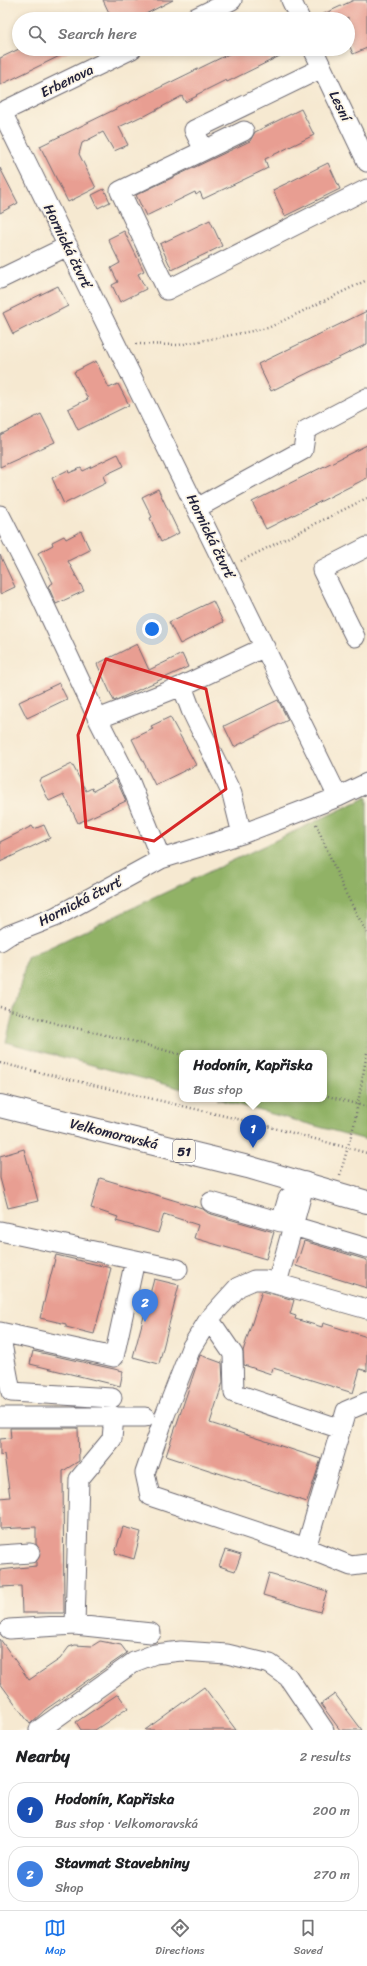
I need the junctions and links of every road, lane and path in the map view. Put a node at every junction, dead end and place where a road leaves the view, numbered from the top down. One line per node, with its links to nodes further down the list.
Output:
1 (232, 0): 3 (street)
2 (291, 0): 4 (street)
3 (207, 12)
4 (297, 12)
5 (118, 56): 8 (street, Erbenova)
6 (316, 56): 7 (street, Lesní)
7 (322, 68): 10 (street); 11 (street, Lesní)
8 (1, 113): 13 (street, Hornická čtvrť)
9 (244, 131): 10 (street)
10 (204, 150): 12 (street)
11 (367, 162)
12 (367, 189)
13 (68, 246): 14 (street); 16 (street, Hornická čtvrť)
14 (0, 279)
15 (367, 280): 16 (path)
16 (116, 343): 19 (street, Hornická čtvrť)
17 (367, 398): 19 (street)
18 (367, 498): 22 (path)
19 (197, 508): 22 (street, Hornická čtvrť)
20 (0, 515): 26 (street)
21 (367, 547): 23 (street)
22 (226, 566): 24 (street, Hornická čtvrť)
23 (355, 638)
24 (265, 647): 25 (street); 28 (street, Hornická čtvrť)
25 (182, 686): 26 (street); 30 (street)
26 (98, 719): 31 (street)
27 (367, 783): 28 (street)
28 (338, 796): 29 (street, Hornická čtvrť)
29 (310, 808): 30 (street, Hornická čtvrť); 32 (path)
30 (242, 834): 31 (street, Hornická čtvrť)
31 (161, 859): 33 (street, Hornická čtvrť)
32 (367, 933)
33 (3, 935)
34 (0, 1007): 36 (path)
35 (367, 1053): 39 (path)
36 (179, 1054)
37 (0, 1063): 42 (path)
38 (327, 1097): 39 (path)
39 (357, 1104): 41 (path); 42 (path)
40 (0, 1106): 45 (main road, Velkomoravská / 51)
41 (367, 1107)
42 (348, 1148): 43 (path); 44 (path)
43 (367, 1153)
44 (339, 1180)
45 (299, 1181): 46 (street); 47 (main road, Velkomoravská / 51); 48 (street)
46 (211, 1202)
47 (367, 1202)
48 (293, 1226): 50 (street); 53 (street)
49 (0, 1231): 51 (street)
50 (367, 1248)
51 (135, 1260): 52 (street); 56 (street)
52 (178, 1269)
53 (277, 1283): 54 (street); 55 (street)
54 (367, 1309)
55 (209, 1319): 61 (street); 62 (street)
56 (0, 1333): 58 (street)
57 (367, 1402): 61 (street)
58 (113, 1407): 59 (street); 60 (street); 66 (street)
59 (0, 1417)
60 (145, 1417)
61 (341, 1429): 62 (street)
62 (306, 1548): 65 (street)
63 (30, 1552): 64 (street)
64 (0, 1555)
65 (367, 1564)
66 (75, 1625): 67 (street); 68 (street)
67 (9, 1629)
68 (151, 1633)
69 (39, 1730): 70 (street)
70 (324, 1730)

